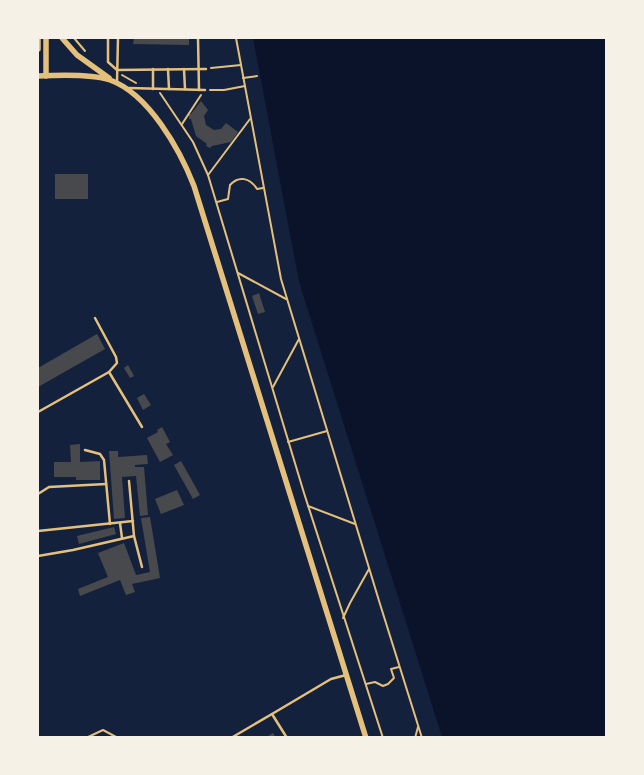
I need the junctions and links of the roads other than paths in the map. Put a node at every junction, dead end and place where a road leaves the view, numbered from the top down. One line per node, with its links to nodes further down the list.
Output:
1 (38, 38): 7 (street)
2 (46, 38): 15 (street)
3 (62, 38): 16 (street)
4 (108, 38): 13 (lane)
5 (118, 38): 13 (lane)
6 (198, 38): 8 (lane)
7 (38, 49)
8 (199, 68): 9 (lane); 12 (lane); 21 (lane)
9 (206, 68)
10 (153, 69): 11 (lane); 13 (lane); 18 (lane)
11 (168, 69): 12 (lane); 19 (lane)
12 (184, 69): 20 (lane)
13 (117, 70): 16 (lane)
14 (38, 76): 15 (street)
15 (46, 76): 16 (street)
16 (117, 83): 17 (street)
17 (125, 88): 18 (lane); 39 (street)
18 (155, 89): 19 (lane)
19 (169, 89): 20 (lane)
20 (185, 90): 21 (lane)
21 (198, 90): 22 (lane)
22 (204, 91)
23 (95, 318): 24 (lane)
24 (109, 372): 25 (lane); 26 (lane)
25 (38, 412)
26 (142, 427)
27 (85, 450): 29 (lane)
28 (129, 481): 31 (lane)
29 (106, 484): 30 (lane); 33 (lane)
30 (38, 494)
31 (133, 521): 32 (lane); 35 (lane)
32 (120, 523): 33 (lane); 36 (lane)
33 (110, 524): 34 (lane)
34 (38, 531)
35 (134, 536): 36 (lane); 38 (lane)
36 (122, 538): 37 (lane)
37 (38, 556)
38 (142, 567)
39 (346, 675): 40 (lane); 43 (street)
40 (272, 714): 41 (lane); 42 (lane)
41 (231, 738)
42 (287, 738)
43 (366, 738)

